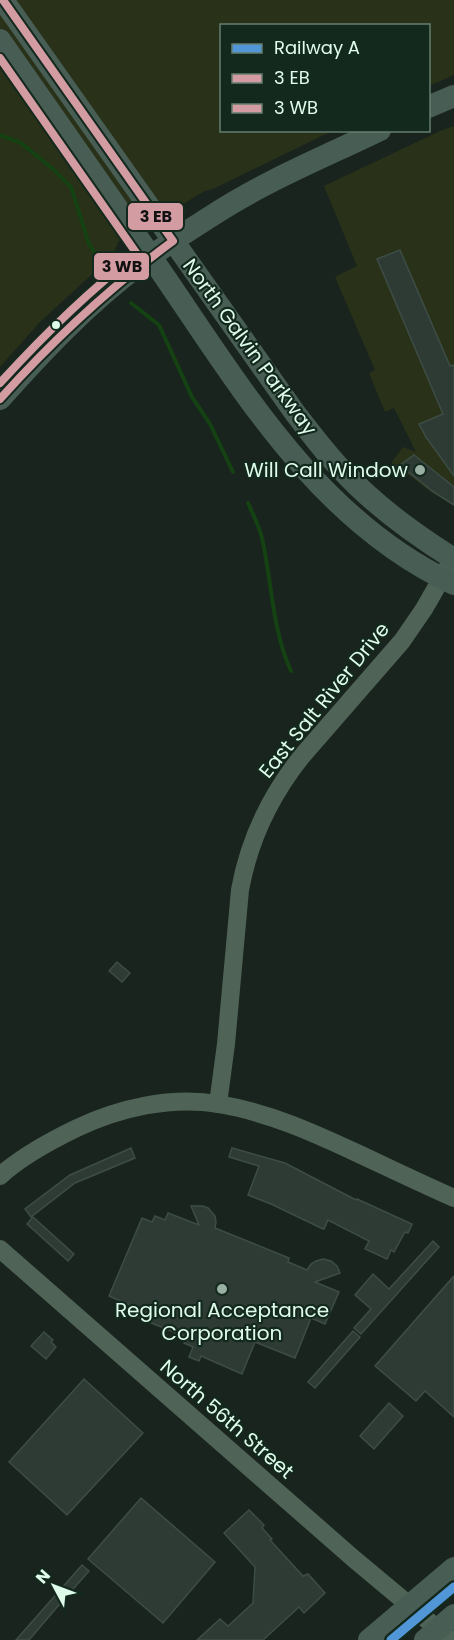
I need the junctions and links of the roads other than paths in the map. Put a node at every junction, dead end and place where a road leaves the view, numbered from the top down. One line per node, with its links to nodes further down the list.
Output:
1 (3, 0): 6 (main road, North Galvin Parkway)
2 (0, 40): 7 (main road, North Galvin Parkway)
3 (454, 96): 4 (main road)
4 (430, 107)
5 (376, 132): 6 (main road)
6 (173, 241): 7 (main road); 9 (main road, North Galvin Parkway)
7 (151, 256): 8 (main road); 10 (main road, North Galvin Parkway)
8 (0, 399)
9 (453, 558): 10 (street, East Salt River Drive)
10 (448, 581): 11 (street, East Salt River Drive)
11 (218, 1104): 12 (street); 13 (street)
12 (0, 1176)
13 (454, 1198)
14 (0, 1248): 16 (street, North 56th Street)
15 (454, 1568): 16 (main road)
16 (434, 1625): 17 (main road)
17 (369, 1640)

